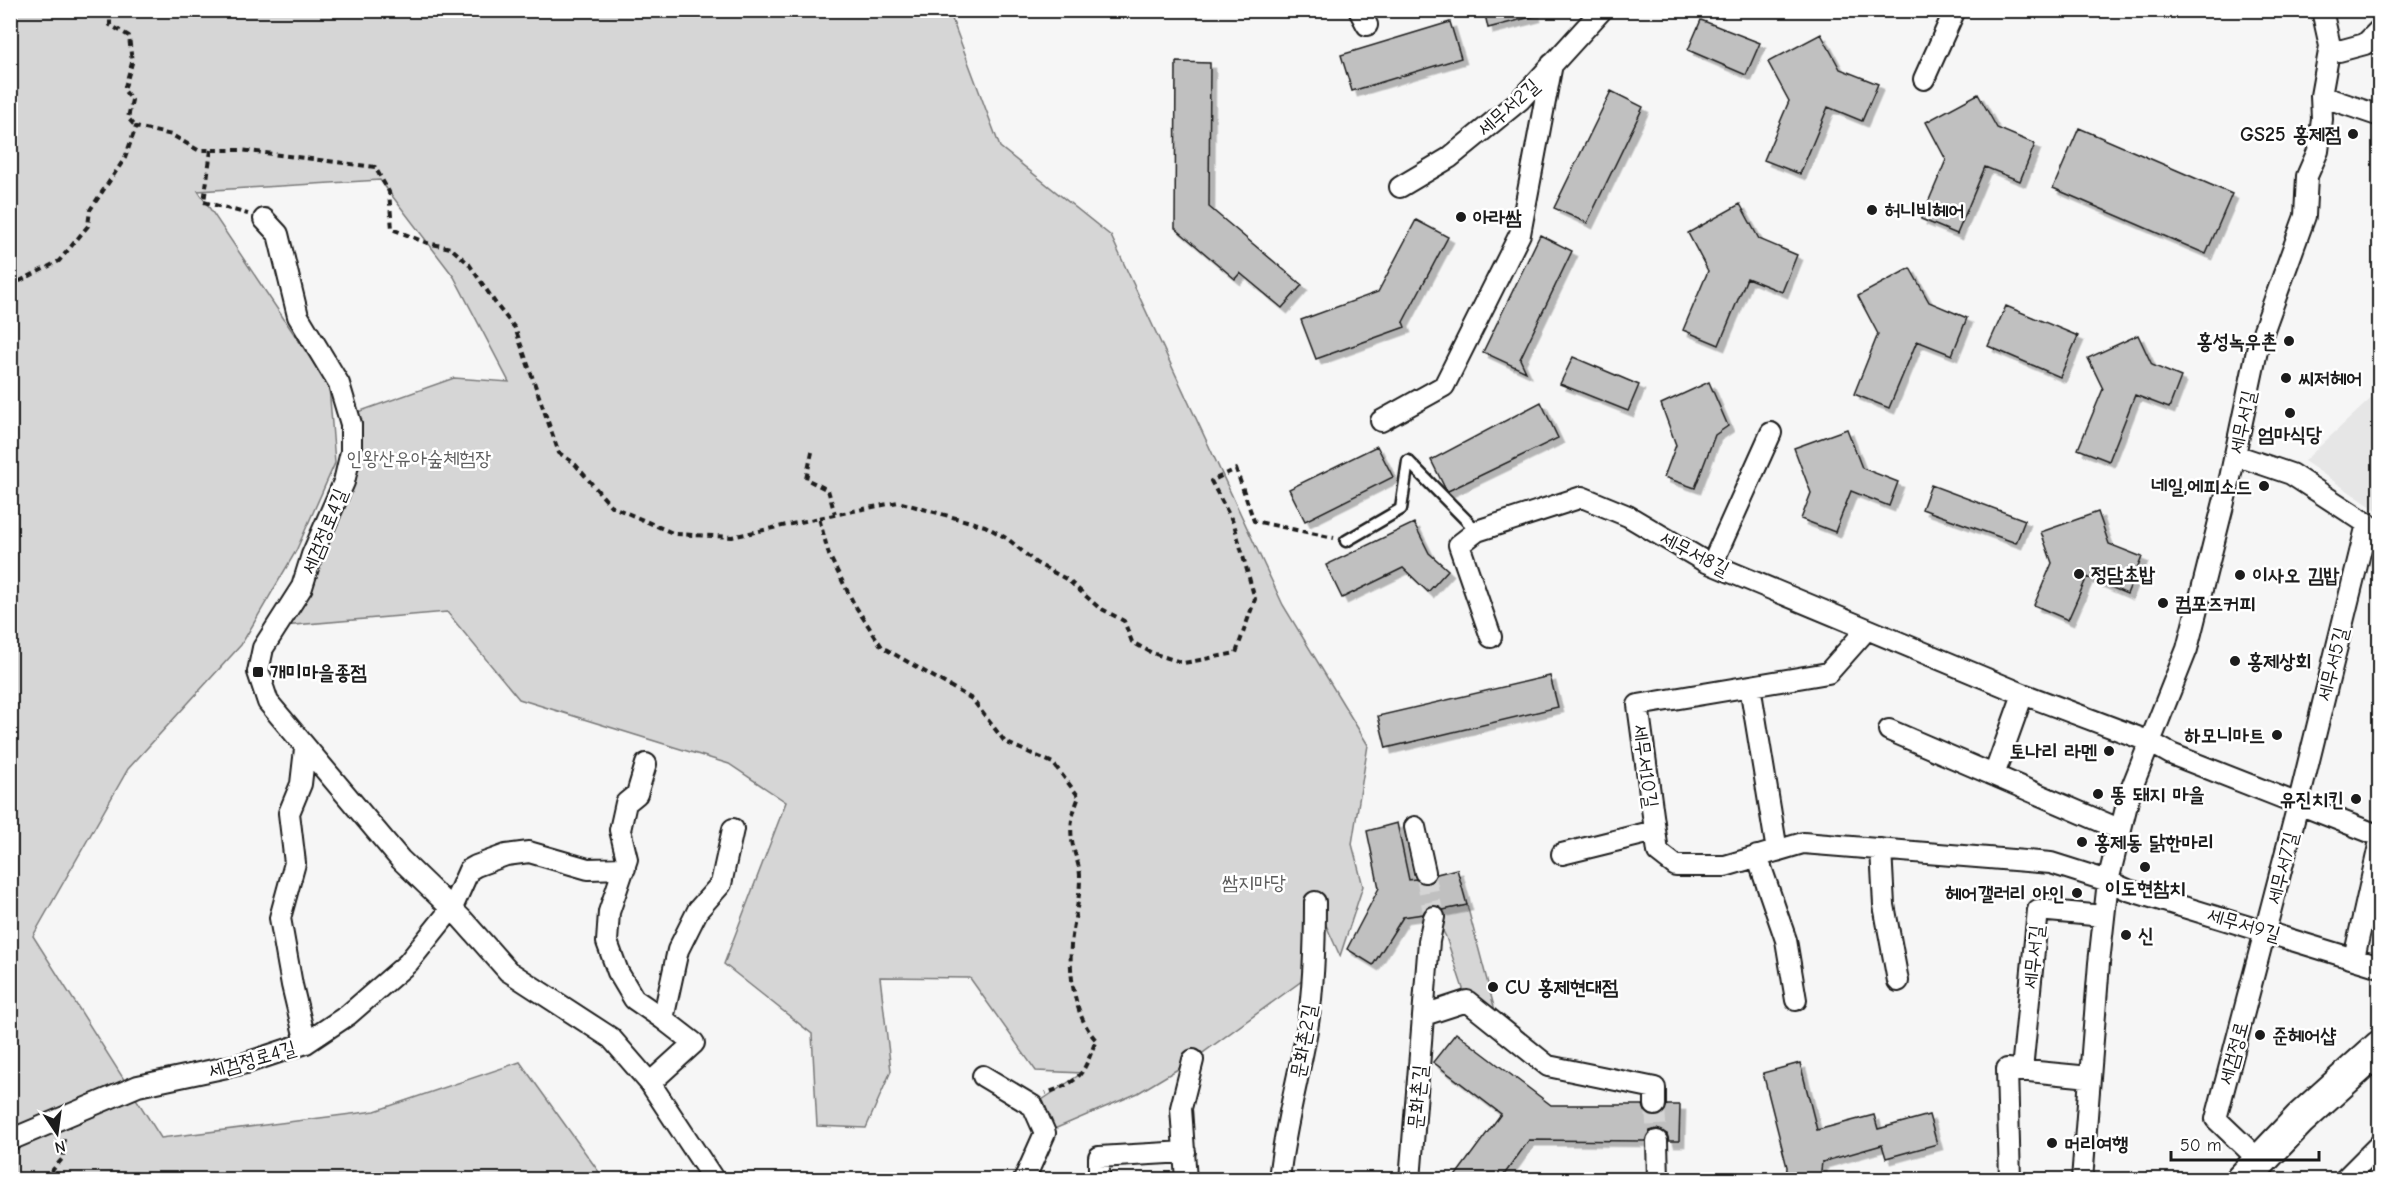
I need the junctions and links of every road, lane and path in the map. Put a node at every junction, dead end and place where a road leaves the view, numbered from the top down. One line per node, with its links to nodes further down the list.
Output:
1 (110, 10): 11 (path)
2 (1602, 10): 7 (street, 세무서2길)
3 (1955, 10): 8 (street)
4 (2322, 10): 6 (street, 세무서길)
5 (2379, 29): 6 (street)
6 (2330, 46): 9 (street, 세무서길)
7 (1552, 64): 13 (street, 세무서2길); 16 (street)
8 (1924, 79)
9 (2320, 96): 10 (street); 19 (street, 세무서길)
10 (2379, 116)
11 (136, 128): 12 (path); 15 (path)
12 (211, 150): 14 (path); 21 (path)
13 (1400, 187)
14 (264, 219): 32 (street, 세검정로4길)
15 (10, 286)
16 (1382, 421)
17 (1771, 433): 25 (street)
18 (812, 452): 20 (path)
19 (2235, 455): 22 (street, 세무서5길); 31 (street, 세무서길)
20 (835, 514): 21 (path); 24 (path)
21 (819, 518): 66 (path)
22 (2373, 528): 35 (street, 세무서5길)
23 (1477, 531): 24 (lane); 25 (street, 세무서8길); 27 (street)
24 (1346, 541)
25 (1712, 564): 26 (street, 세무서8길)
26 (1867, 629): 28 (street, 세무서10길); 29 (street, 세무서8길)
27 (1491, 637)
28 (1750, 686): 39 (street, 세무서10길); 42 (street)
29 (2023, 694): 31 (street, 세무서8길); 34 (street)
30 (1889, 730): 34 (street)
31 (2148, 741): 35 (street, 세무서7길); 38 (street, 세무서길)
32 (305, 749): 49 (street, 세검정로4길); 59 (street)
33 (646, 764): 45 (street)
34 (1994, 775): 38 (street)
35 (2298, 805): 40 (street, 세무서7길); 52 (street, 세무서7길)
36 (1415, 827): 46 (street)
37 (733, 829): 58 (street)
38 (2121, 830): 47 (street, 세무서길)
39 (1655, 831): 43 (street, 세무서10길); 44 (street, 세무서10길)
40 (2378, 831): 53 (street, 세무서7길)
41 (1881, 849): 42 (street, 세무서10길); 47 (street, 세무서10길); 55 (street)
42 (1777, 850): 44 (street, 세무서10길)
43 (1562, 855)
44 (1757, 856): 56 (street)
45 (625, 868): 49 (street, 세검정로4길); 58 (street)
46 (1425, 872)
47 (2108, 881): 50 (street, 세무서길); 52 (street, 세무서9길)
48 (1315, 902): 80 (street, 문화촌2길)
49 (452, 908): 59 (street, 세검정로4길); 65 (street, 세검정로4길)
50 (2104, 916): 62 (street, 세무서길); 64 (street, 세무서길)
51 (1434, 917): 57 (street, 문화촌길)
52 (2266, 930): 53 (street, 세무서9길); 74 (street, 세검정로)
53 (2354, 958): 54 (street, 세무서9길)
54 (2379, 967)
55 (1898, 981)
56 (1796, 1000)
57 (1424, 1015): 67 (street); 81 (street, 문화촌길)
58 (663, 1018): 65 (street)
59 (306, 1043): 68 (street, 세검정로4길)
60 (2379, 1047): 74 (main road, 세검정로)
61 (1193, 1060): 72 (street)
62 (2022, 1070): 64 (street); 83 (street)
63 (983, 1076): 66 (street)
64 (2090, 1077): 84 (street, 세무서길)
65 (650, 1083): 76 (street, 세검정로4길)
66 (1023, 1100): 77 (street)
67 (1655, 1105)
68 (65, 1116): 69 (street, 세검정로4길); 75 (path)
69 (10, 1140)
70 (1657, 1141): 82 (street)
71 (2379, 1144): 73 (street)
72 (1185, 1152): 78 (street); 79 (street)
73 (2372, 1164): 85 (street)
74 (2250, 1170)
75 (44, 1179)
76 (714, 1179)
77 (1024, 1179)
78 (1099, 1179)
79 (1186, 1179)
80 (1279, 1179)
81 (1410, 1179)
82 (1658, 1179)
83 (2010, 1179)
84 (2082, 1179)
85 (2344, 1179)

